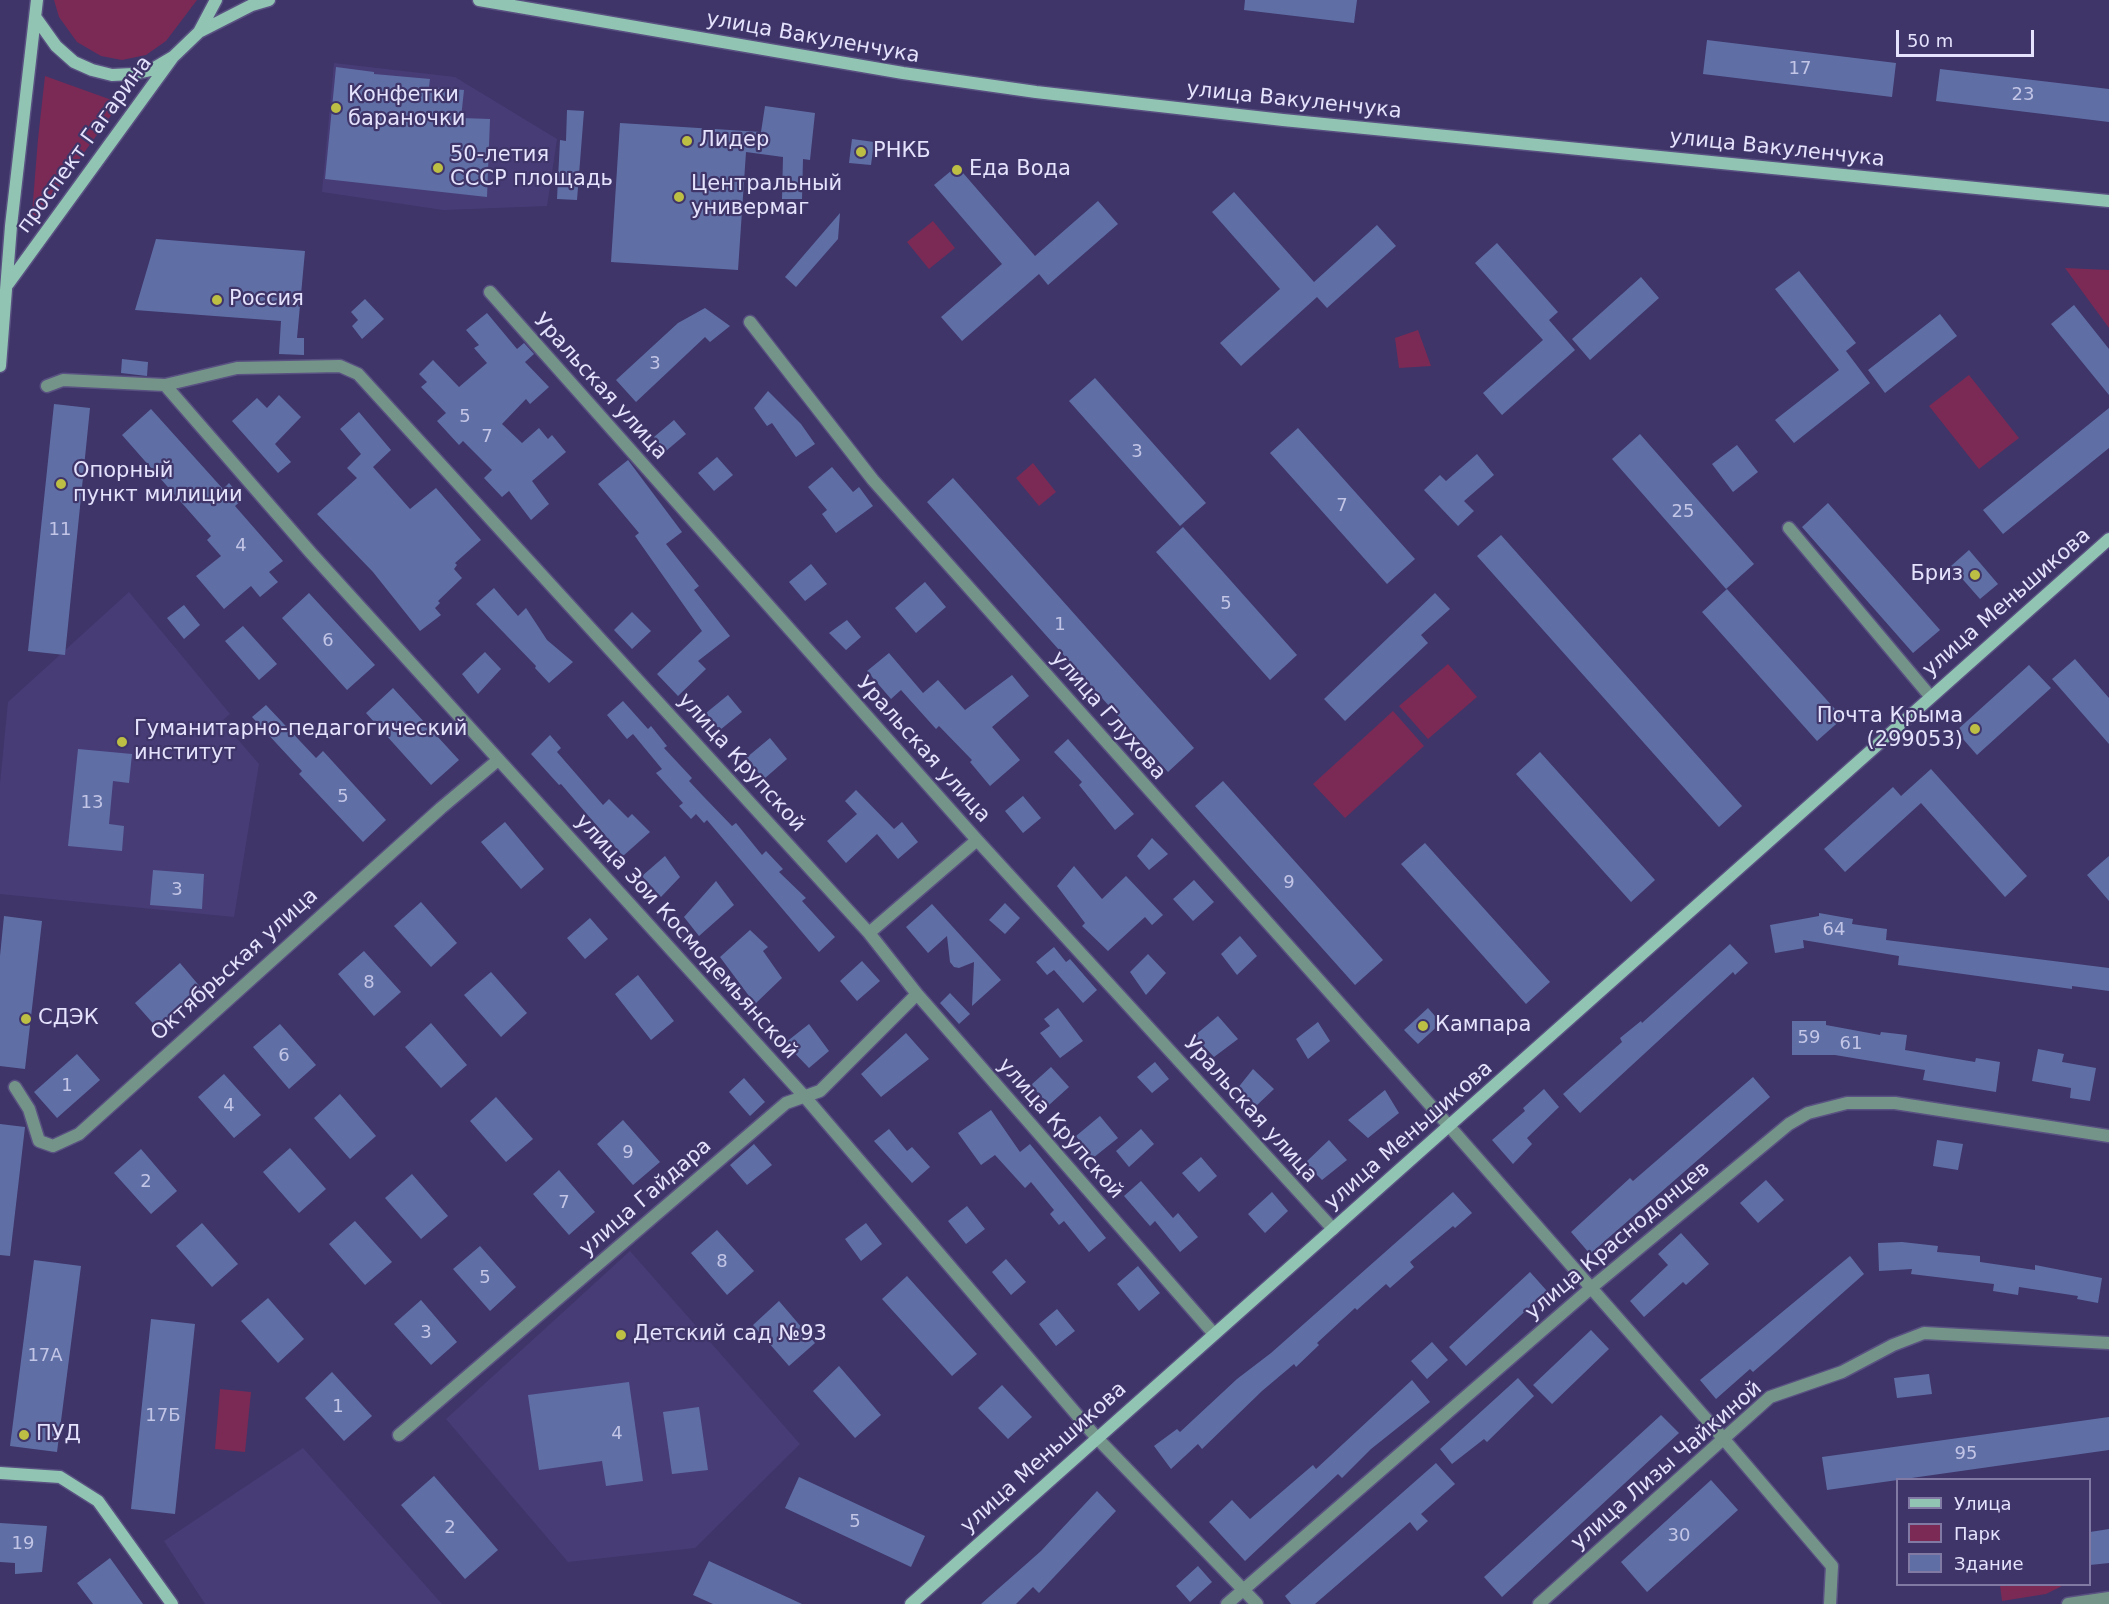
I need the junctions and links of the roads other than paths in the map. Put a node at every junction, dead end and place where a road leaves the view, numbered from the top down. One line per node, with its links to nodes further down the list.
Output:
1 (37, 0): 5 (main road)
2 (216, 0): 6 (main road)
3 (270, 0): 6 (main road)
4 (479, 0): 8 (main road, улица Вакуленчука)
5 (36, 18): 7 (main road); 9 (main road, проспект Гагарина)
6 (199, 32): 7 (main road)
7 (173, 57): 9 (main road, проспект Гагарина)
8 (2109, 201)
9 (8, 285): 12 (main road, проспект Гагарина)
10 (490, 292): 20 (street, Уральская улица)
11 (750, 322): 25 (street, улица Глухова)
12 (1, 346): 13 (main road, проспект Гагарина)
13 (0, 366)
14 (165, 385): 15 (street); 19 (street, улица Зои Космодемьянской); 21 (street, улица Крупской)
15 (46, 386)
16 (1790, 528): 18 (street, улица Меньшикова)
17 (2109, 540): 18 (main road, улица Меньшикова)
18 (1930, 696): 25 (main road, улица Меньшикова)
19 (498, 760): 23 (street, Октябрьская улица); 24 (street, улица Зои Космодемьянской)
20 (977, 840): 21 (street); 27 (street, Уральская улица)
21 (869, 933): 22 (street, улица Крупской)
22 (917, 994): 24 (street, улица Гайдара); 29 (street, улица Крупской)
23 (15, 1087)
24 (805, 1097): 31 (street, улица Гайдара); 32 (street, улица Зои Космодемьянской)
25 (1449, 1126): 27 (main road, улица Меньшикова); 28 (street, улица Глухова)
26 (2109, 1136): 28 (street, улица Краснодонцев)
27 (1333, 1229): 29 (main road, улица Меньшикова)
28 (1591, 1288): 33 (street, улица Глухова); 35 (street, улица Краснодонцев)
29 (1214, 1334): 32 (main road, улица Меньшикова)
30 (2109, 1343): 33 (street, улица Лизы Чайкиной)
31 (399, 1435)
32 (1096, 1437): 35 (street, улица Зои Космодемьянской); 38 (main road, улица Меньшикова)
33 (1722, 1437): 41 (street, улица Лизы Чайкиной); 42 (street, улица Глухова)
34 (0, 1473): 37 (main road)
35 (1244, 1589): 39 (street, улица Краснодонцев); 40 (street, улица Зои Космодемьянской)
36 (2109, 1598): 43 (street)
37 (171, 1604)
38 (911, 1604)
39 (1227, 1604)
40 (1257, 1604)
41 (1539, 1604)
42 (1830, 1604)
43 (2068, 1604)

